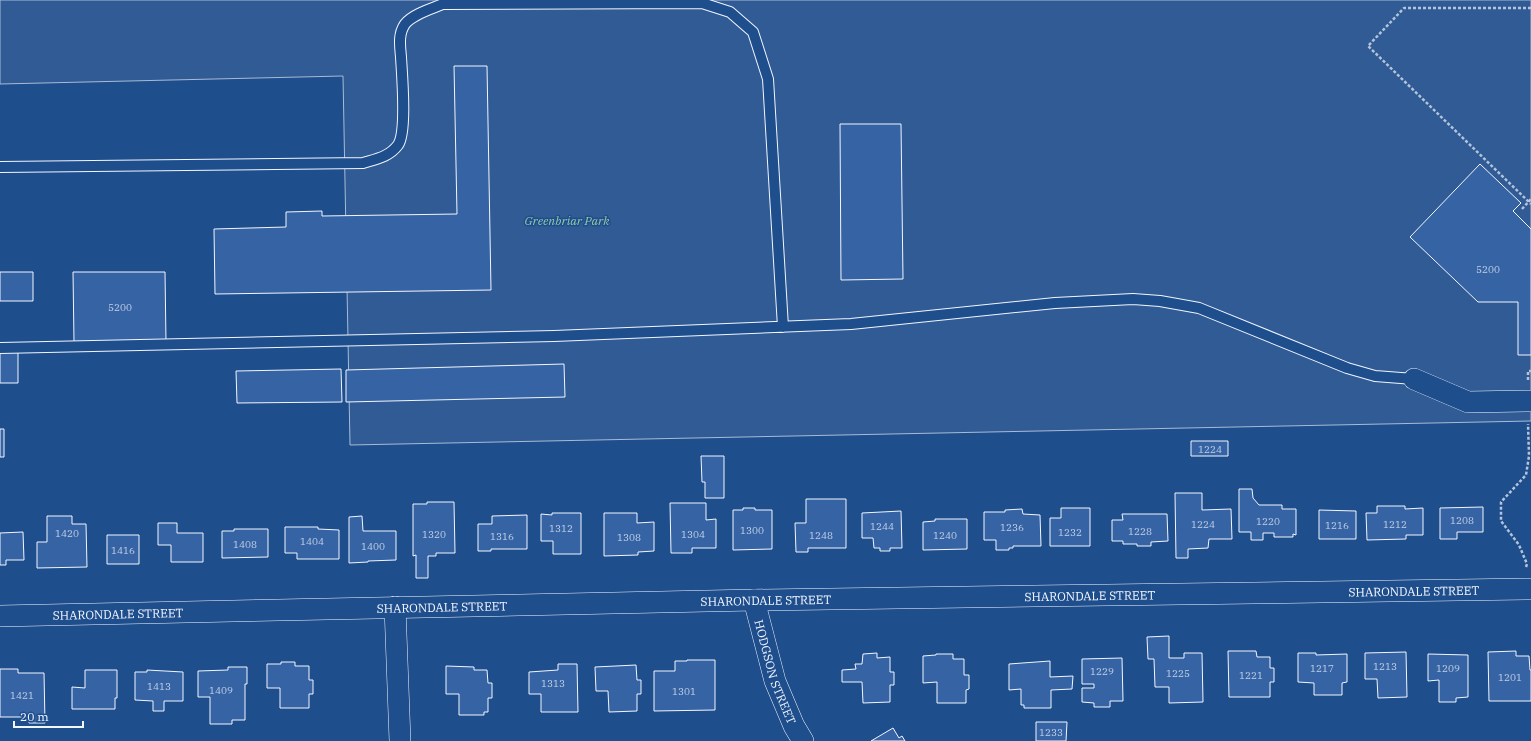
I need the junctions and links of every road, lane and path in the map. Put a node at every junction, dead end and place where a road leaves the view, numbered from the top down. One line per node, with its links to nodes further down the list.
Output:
1 (1531, 8): 4 (path)
2 (0, 167): 7 (lane)
3 (1531, 199): 4 (path)
4 (1528, 202): 5 (path); 6 (path)
5 (1531, 204)
6 (1522, 209)
7 (784, 326): 8 (lane); 9 (lane)
8 (0, 348)
9 (1414, 380): 10 (street)
10 (1531, 401)
11 (1528, 424): 12 (path)
12 (1526, 589): 13 (street, SHARONDALE STREET)
13 (754, 600): 14 (street, SHARONDALE STREET); 17 (street, HODGSON STREET)
14 (395, 608): 15 (street, SHARONDALE STREET); 16 (street)
15 (0, 616)
16 (400, 741)
17 (803, 741)

